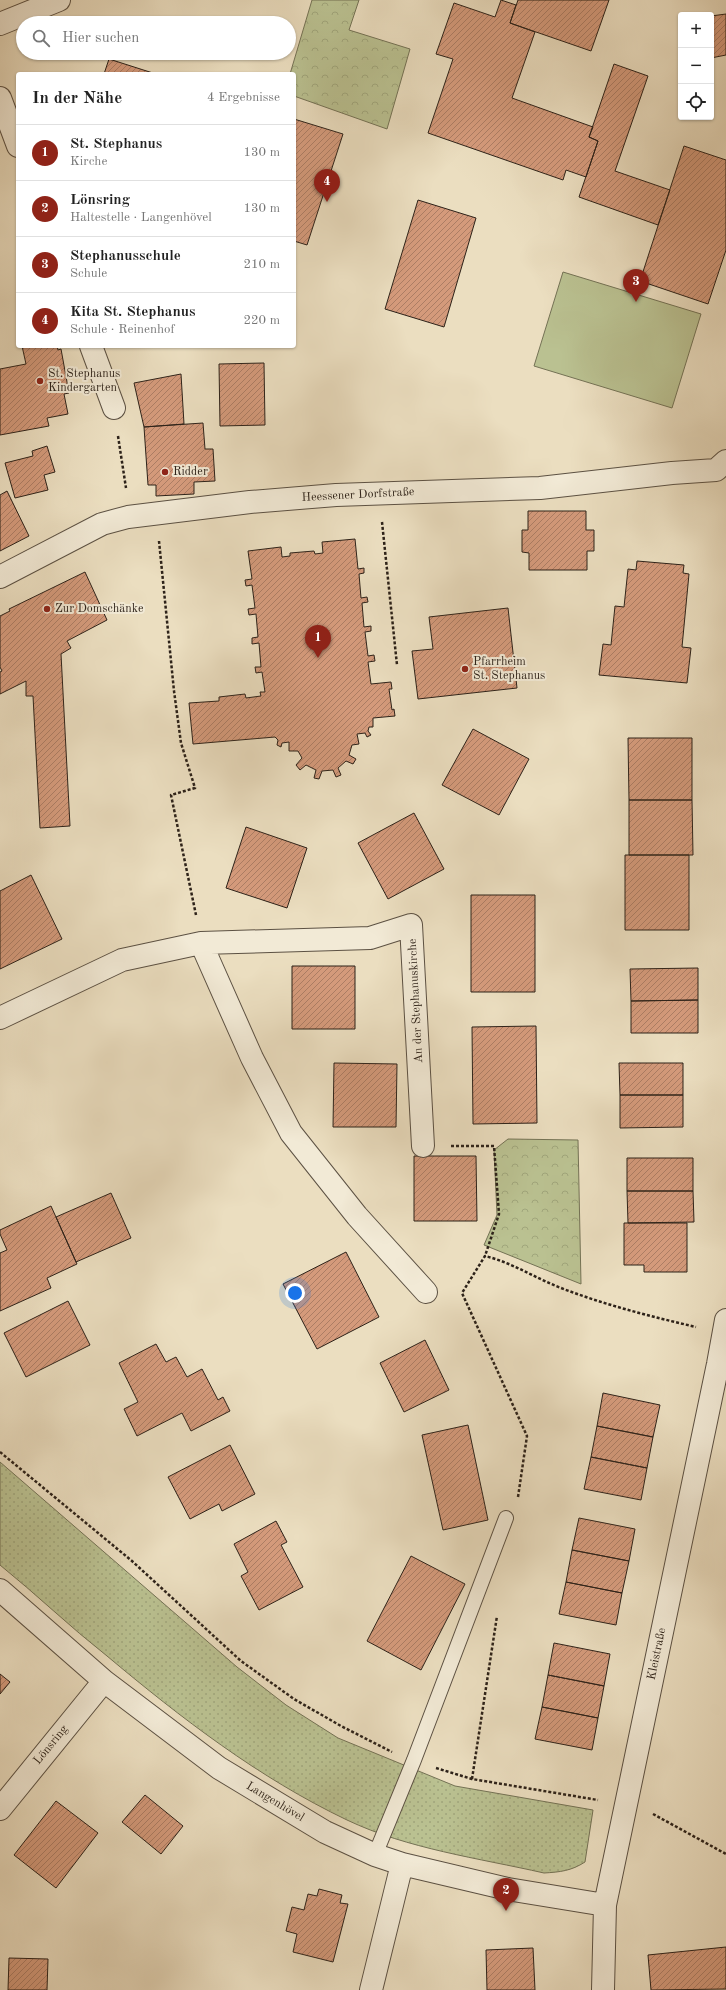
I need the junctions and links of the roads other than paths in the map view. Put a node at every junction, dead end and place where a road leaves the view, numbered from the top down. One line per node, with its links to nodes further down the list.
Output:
1 (59, 0): 2 (street)
2 (20, 16)
3 (16, 17): 4 (street)
4 (0, 24)
5 (0, 98): 6 (street)
6 (16, 141)
7 (92, 348): 8 (street)
8 (114, 408)
9 (723, 472): 10 (street, Heessener Dorfstraße)
10 (0, 577)
11 (201, 943): 12 (street, An der Stephanuskirche); 13 (street, An der Stephanuskirche); 14 (street)
12 (0, 1018)
13 (423, 1146)
14 (426, 1292)
15 (725, 1327): 16 (street, Kleistraße)
16 (722, 1365): 23 (street, Kleistraße)
17 (506, 1518): 21 (lane)
18 (0, 1590): 19 (street, Langenhövel)
19 (104, 1681): 20 (street, Lönsring); 21 (street, Langenhövel)
20 (0, 1809)
21 (375, 1855): 22 (street, Langenhövel)
22 (402, 1864): 23 (street, Langenhövel); 24 (street)
23 (605, 1905): 25 (street, Kleistraße)
24 (370, 1990)
25 (603, 1990)

